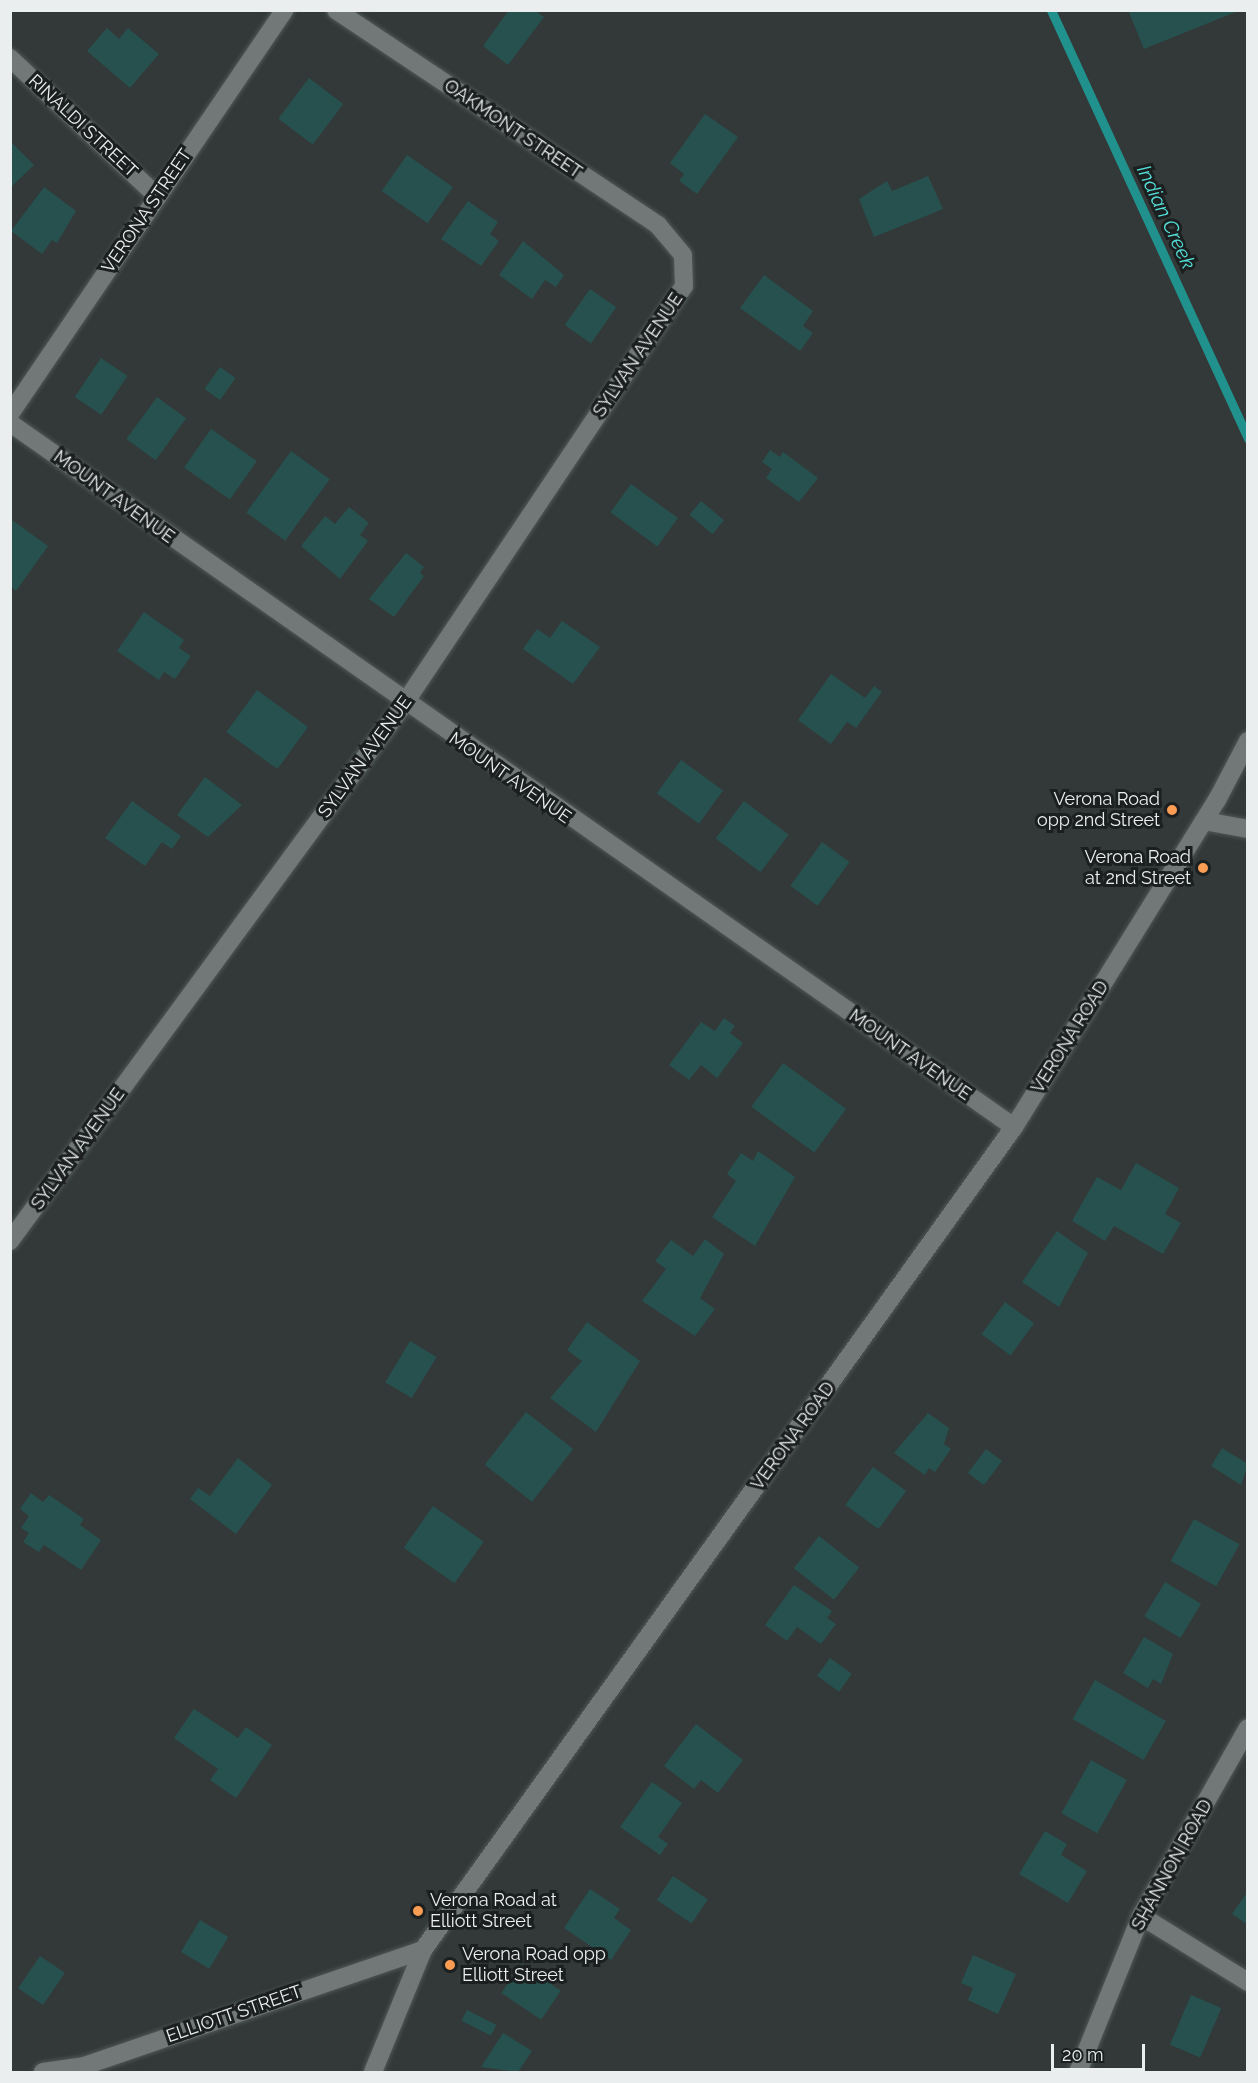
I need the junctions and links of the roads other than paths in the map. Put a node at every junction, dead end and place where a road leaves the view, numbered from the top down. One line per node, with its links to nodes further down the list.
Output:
1 (285, 10): 4 (street, VERONA STREET)
2 (336, 10): 5 (street, OAKMONT STREET)
3 (10, 58): 4 (street, RINALDI STREET)
4 (156, 195): 6 (street, VERONA STREET)
5 (682, 255): 8 (street, SYLVAN AVENUE)
6 (10, 414)
7 (10, 423): 8 (street, MOUNT AVENUE)
8 (404, 704): 13 (street, MOUNT AVENUE); 14 (street, SYLVAN AVENUE)
9 (1248, 741): 10 (street, VERONA ROAD)
10 (1241, 768): 11 (street, VERONA ROAD)
11 (1204, 821): 12 (street); 13 (street, VERONA ROAD)
12 (1248, 829)
13 (1014, 1127): 17 (street, VERONA ROAD)
14 (10, 1241)
15 (1248, 1728): 16 (street, SHANNON ROAD)
16 (1141, 1916): 18 (street); 21 (street, SHANNON ROAD)
17 (423, 1950): 19 (street, ELLIOTT STREET); 20 (street, VERONA ROAD)
18 (1248, 1982)
19 (43, 2073)
20 (373, 2073)
21 (1078, 2073)

